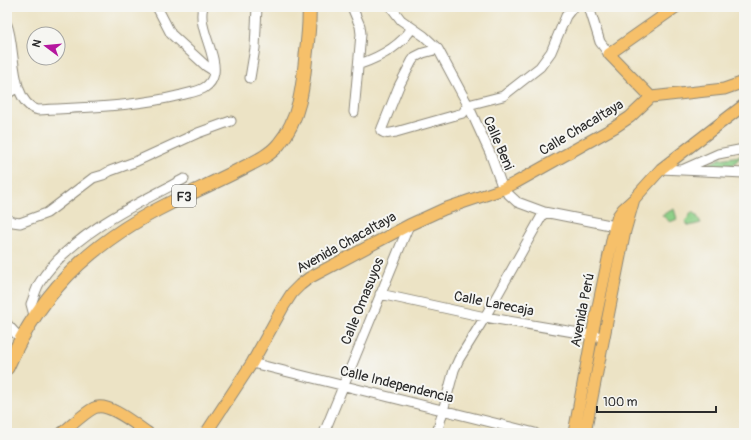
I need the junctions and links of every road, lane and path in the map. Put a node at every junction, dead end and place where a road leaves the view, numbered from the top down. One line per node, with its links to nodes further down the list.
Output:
1 (157, 7): 15 (street)
2 (203, 7): 15 (street)
3 (257, 7): 17 (street)
4 (309, 7): 37 (highway, F3)
5 (352, 7): 14 (street)
6 (391, 7): 11 (street, Calle Beni)
7 (573, 7): 23 (street)
8 (589, 7): 13 (street)
9 (676, 7): 13 (main road)
10 (7, 25): 16 (street)
11 (412, 28): 12 (street, Calle Beni); 14 (street)
12 (438, 49): 23 (street, Calle Beni); 23 (street)
13 (609, 54): 21 (main road)
14 (360, 64): 24 (street)
15 (214, 71): 19 (street)
16 (11, 72): 19 (street)
17 (250, 78)
18 (744, 82): 21 (main road)
19 (18, 87): 20 (street)
20 (7, 94)
21 (650, 97): 31 (main road, Calle Chacaltaya)
22 (744, 105): 27 (main road, Avenida Perú)
23 (468, 106): 31 (street, Calle Beni)
24 (354, 112)
25 (231, 121): 33 (street)
26 (744, 148): 28 (street)
27 (661, 169): 28 (street); 35 (main road, Avenida Perú)
28 (682, 170): 29 (street)
29 (744, 173)
30 (184, 179): 37 (street)
31 (503, 189): 32 (street, Calle Beni); 34 (main road, Avenida Chacaltaya)
32 (544, 212): 35 (street, Calle Beni); 38 (street)
33 (7, 219)
34 (409, 225): 36 (street, Calle Omasuyos); 42 (main road, Avenida Chacaltaya)
35 (620, 228): 40 (main road, Avenida Perú)
36 (380, 294): 38 (street, Calle Larecaja); 44 (street, Calle Omasuyos)
37 (34, 315): 41 (highway, F3)
38 (485, 317): 40 (street, Calle Larecaja); 45 (street)
39 (7, 324): 41 (street)
40 (598, 336): 52 (main road, Avenida Perú); 53 (main road, Avenida Perú)
41 (21, 337): 43 (highway, F3)
42 (252, 363): 44 (street, Calle Independencia); 48 (main road, Avenida Chacaltaya)
43 (7, 366)
44 (343, 385): 45 (street, Calle Independencia); 49 (street, Calle Omasuyos)
45 (443, 411): 50 (street); 51 (street, Calle Independencia)
46 (62, 433): 47 (main road)
47 (148, 433)
48 (206, 433)
49 (324, 433)
50 (437, 433)
51 (535, 433)
52 (574, 433)
53 (585, 433)

